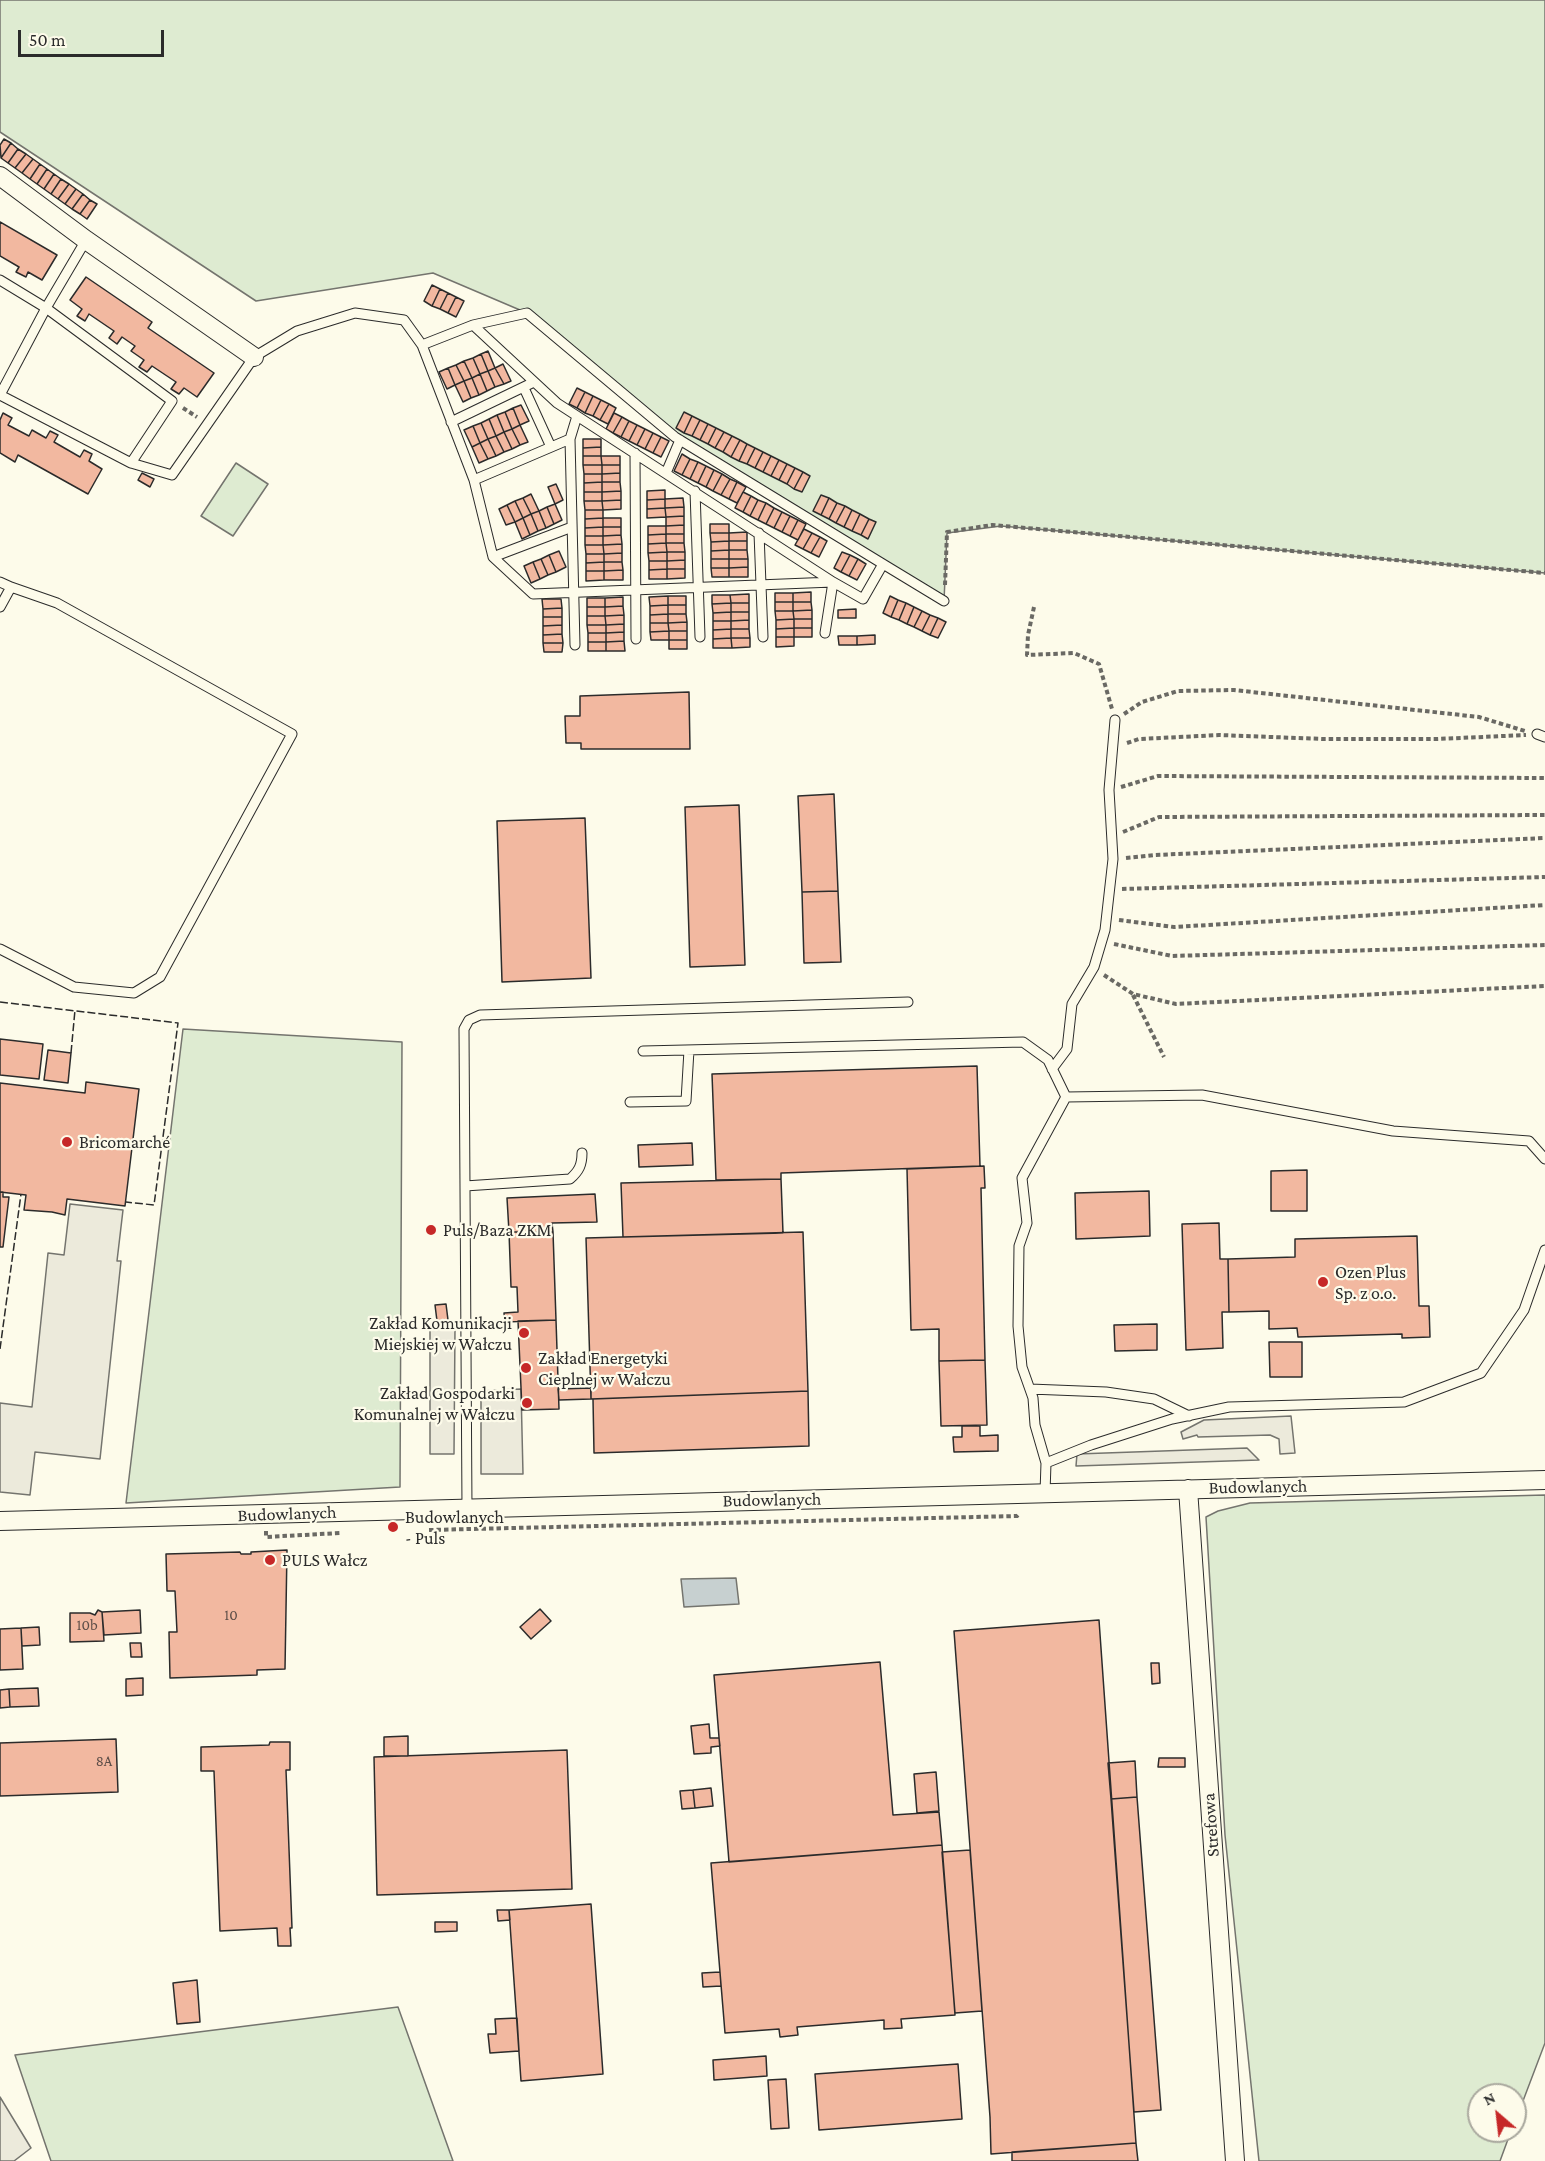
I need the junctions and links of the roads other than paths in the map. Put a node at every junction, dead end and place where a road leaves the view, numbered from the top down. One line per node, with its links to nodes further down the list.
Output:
1 (0, 176): 2 (street)
2 (86, 240): 4 (lane); 7 (street)
3 (0, 280): 4 (lane)
4 (46, 308): 10 (lane); 17 (lane)
5 (473, 326): 6 (lane); 8 (lane); 14 (lane)
6 (422, 345): 7 (lane); 12 (lane)
7 (254, 357): 17 (lane)
8 (534, 382): 9 (lane); 11 (lane)
9 (524, 388): 12 (lane); 15 (lane)
10 (0, 395): 17 (lane)
11 (577, 416): 13 (lane); 16 (lane)
12 (451, 422): 19 (lane)
13 (570, 438): 15 (lane); 21 (lane)
14 (680, 440): 18 (lane); 24 (lane)
15 (550, 447): 19 (lane)
16 (635, 453): 18 (lane); 30 (lane)
17 (131, 463)
18 (666, 473): 20 (lane)
19 (474, 480): 23 (lane)
20 (695, 491): 22 (lane); 29 (lane)
21 (572, 527): 23 (lane); 31 (lane)
22 (759, 533): 26 (lane); 27 (lane)
23 (493, 557): 31 (lane)
24 (883, 564): 26 (lane); 32 (lane)
25 (0, 582): 28 (lane)
26 (833, 582): 27 (lane); 34 (lane)
27 (761, 585): 29 (lane); 36 (lane)
28 (11, 587): 33 (lane); 40 (lane)
29 (699, 587): 30 (lane); 35 (lane)
30 (636, 590): 31 (lane); 37 (lane)
31 (574, 592): 38 (lane)
32 (944, 601)
33 (0, 607)
34 (825, 633)
35 (700, 637)
36 (763, 637)
37 (636, 639)
38 (575, 645)
39 (1115, 720): 44 (lane)
40 (0, 949)
41 (908, 1002): 49 (lane)
42 (689, 1050): 43 (lane); 44 (lane); 46 (lane)
43 (643, 1052)
44 (1052, 1069): 45 (lane)
45 (1066, 1097): 48 (lane); 51 (lane)
46 (630, 1102)
47 (582, 1153): 49 (lane)
48 (1545, 1159)
49 (465, 1186): 57 (lane)
50 (1545, 1250): 52 (lane)
51 (1030, 1389): 52 (lane); 53 (lane)
52 (1189, 1416): 53 (lane)
53 (1046, 1463): 56 (lane)
54 (1545, 1480): 55 (street, Budowlanych)
55 (1188, 1489): 56 (street, Budowlanych); 59 (street, Strefowa)
56 (1046, 1493): 57 (street, Budowlanych)
57 (467, 1508): 58 (street, Budowlanych)
58 (0, 1521)
59 (1235, 2161)

